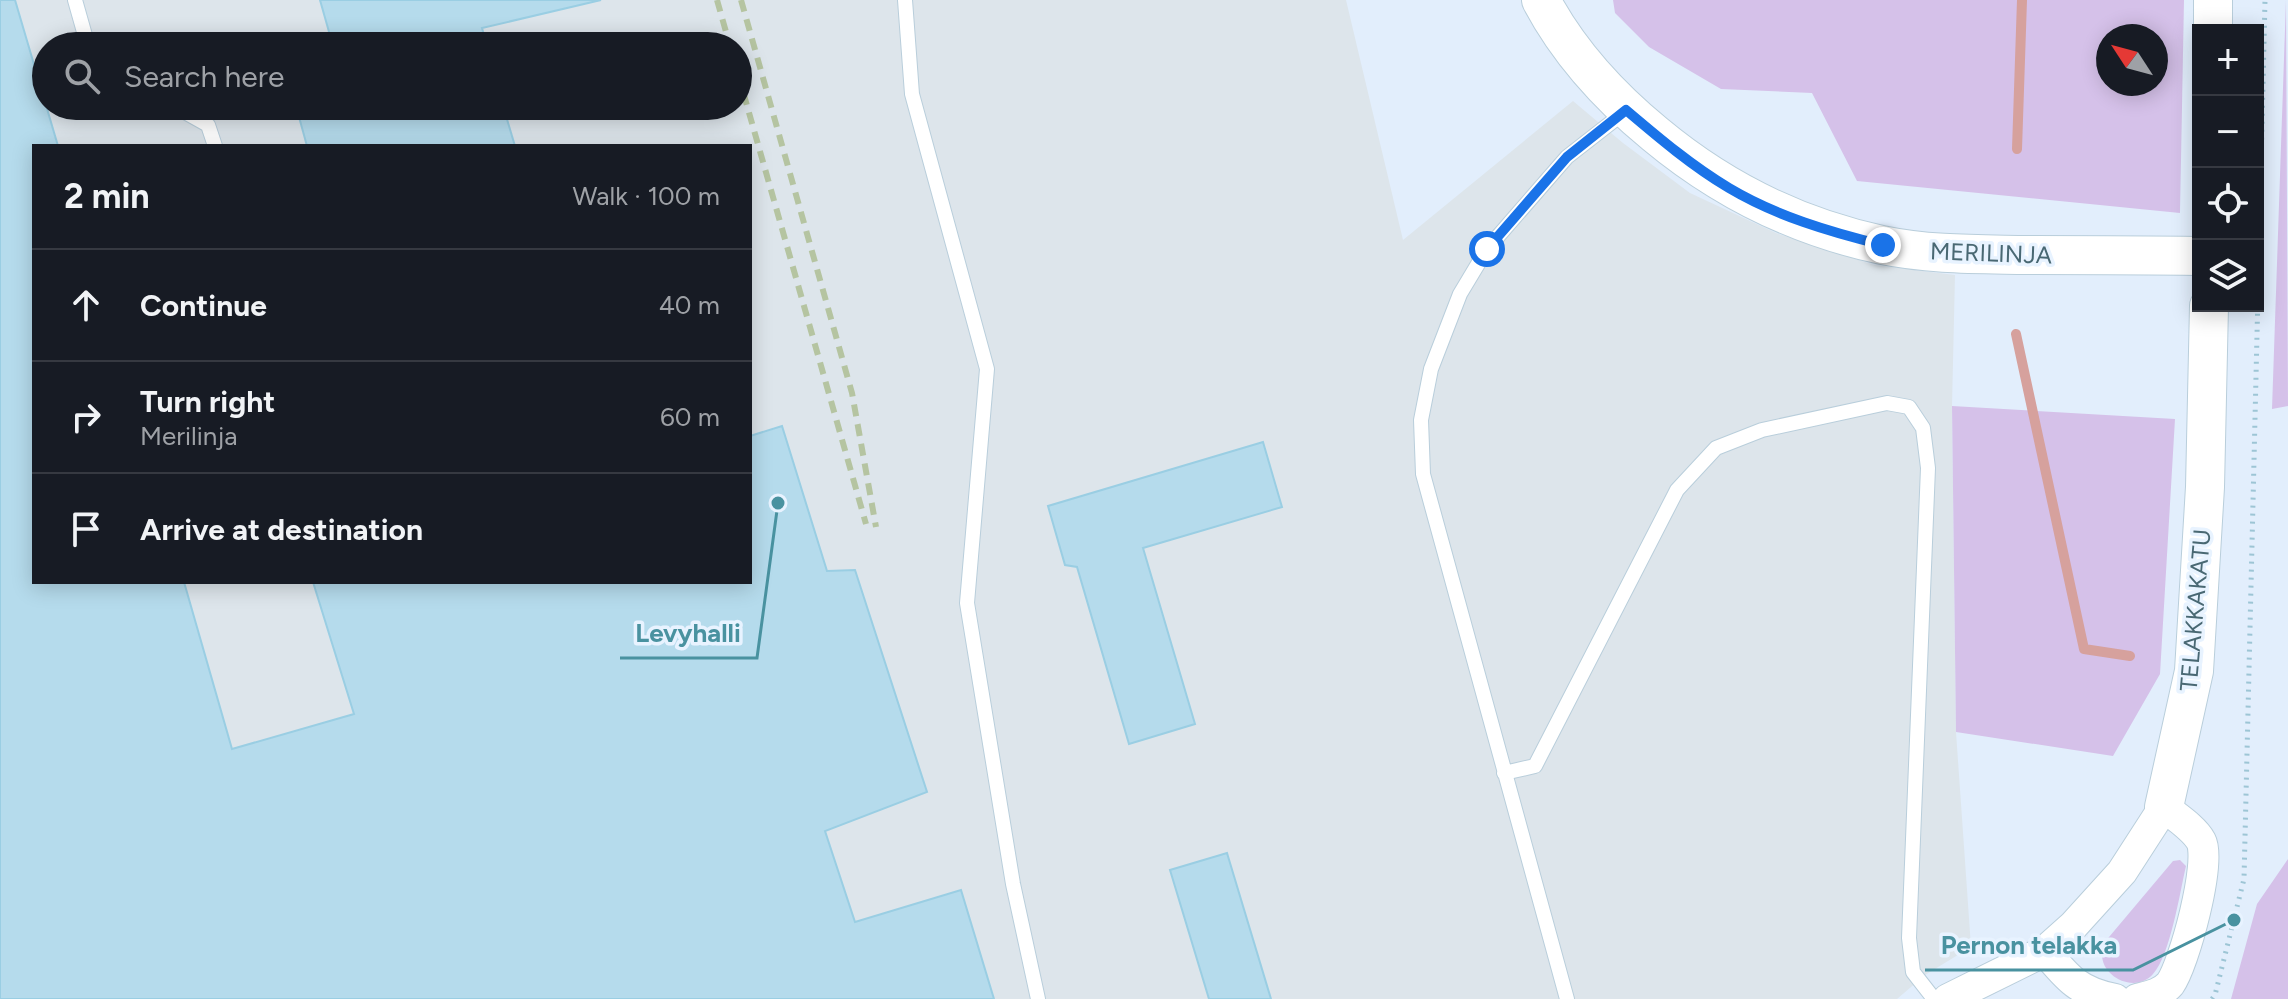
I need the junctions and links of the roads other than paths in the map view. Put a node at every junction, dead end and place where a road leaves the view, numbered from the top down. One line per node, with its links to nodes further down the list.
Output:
1 (75, 0): 6 (lane)
2 (905, 0): 15 (lane)
3 (1541, 0): 7 (street, MERILINJA)
4 (2213, 0): 5 (street)
5 (2213, 24)
6 (84, 32)
7 (1626, 110): 10 (street, MERILINJA); 12 (lane)
8 (199, 120): 9 (lane)
9 (214, 144)
10 (2192, 256)
11 (2209, 312): 13 (street, TELAKKAKATU)
12 (1504, 773): 16 (lane); 17 (lane)
13 (2164, 807): 14 (street, TELAKKAKATU); 20 (street)
14 (2045, 951): 18 (street, TELAKKAKATU); 19 (street)
15 (1038, 999)
16 (1567, 999)
17 (1934, 999)
18 (1948, 999)
19 (2115, 999)
20 (2137, 999)

